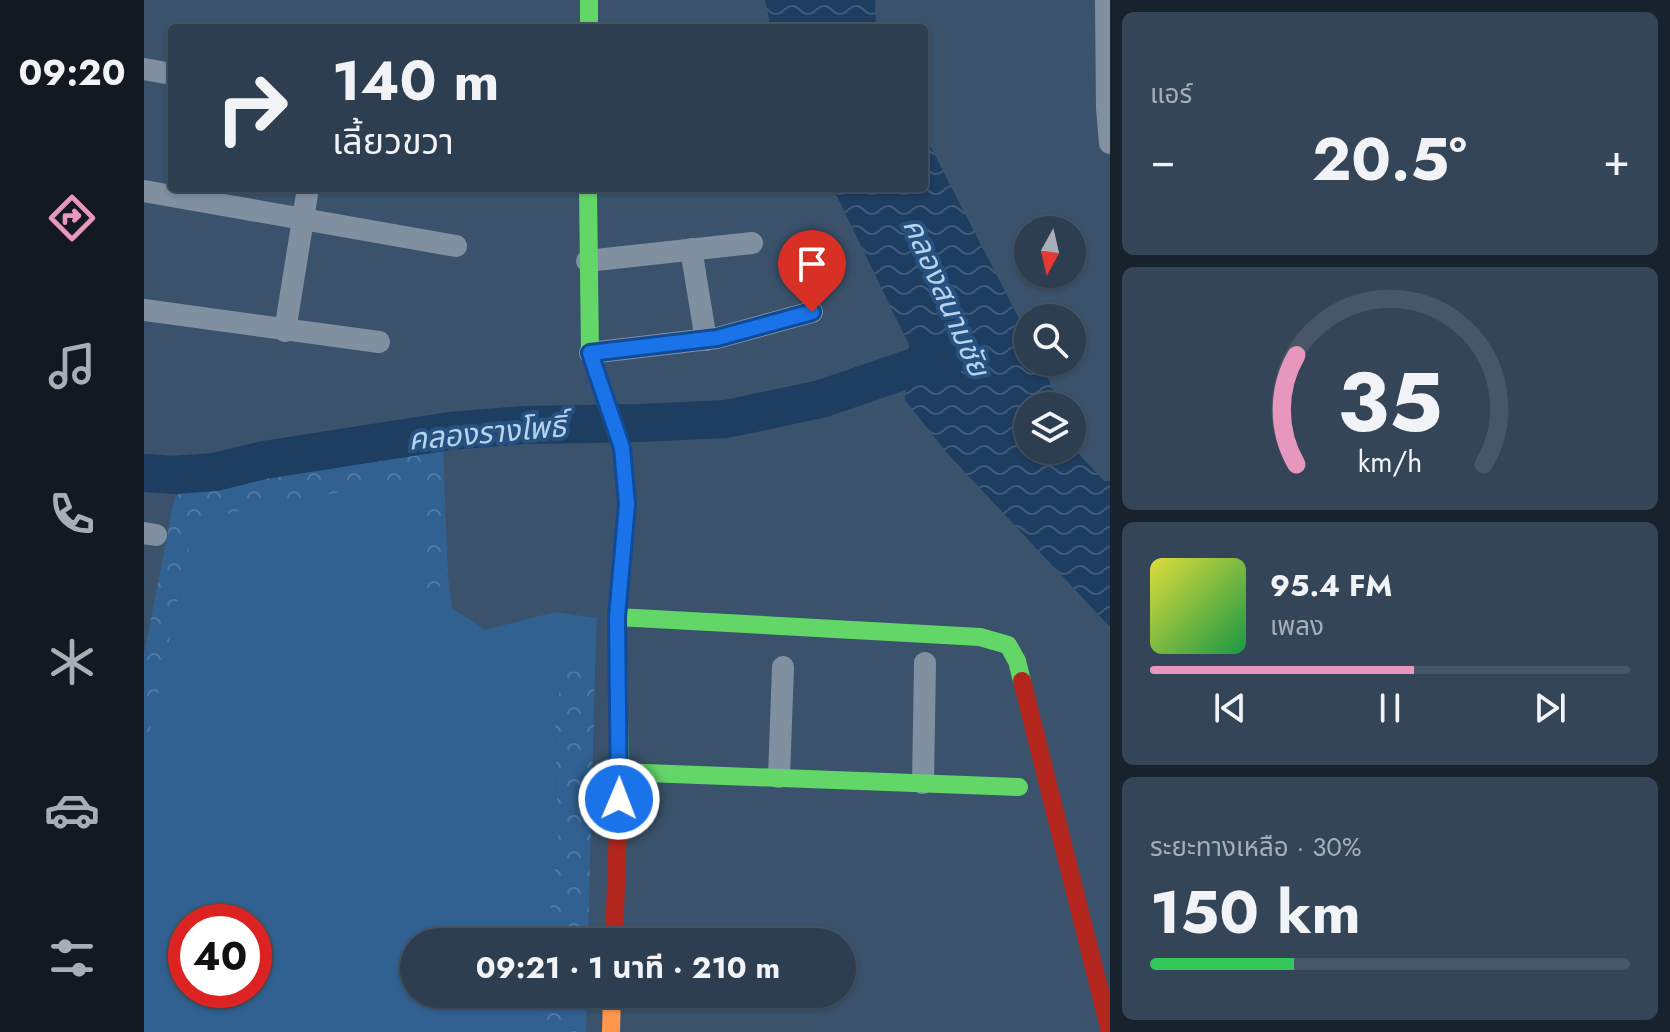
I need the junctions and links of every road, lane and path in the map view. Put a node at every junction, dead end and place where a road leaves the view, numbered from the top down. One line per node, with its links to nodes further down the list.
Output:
1 (589, 0): 3 (street)
2 (1106, 0): 6 (street)
3 (589, 24)
4 (144, 69): 5 (street)
5 (168, 73)
6 (1110, 143)
7 (144, 191): 10 (street)
8 (307, 192): 10 (street)
9 (588, 192): 14 (street)
10 (303, 219): 12 (street); 17 (street)
11 (752, 243): 13 (street)
12 (456, 246)
13 (691, 249): 14 (street); 18 (street)
14 (587, 261): 20 (street)
15 (144, 310): 17 (street)
16 (812, 312): 18 (street)
17 (285, 331): 19 (street)
18 (706, 340): 20 (street)
19 (379, 342)
20 (590, 353): 21 (street)
21 (617, 617): 24 (street); 31 (street)
22 (925, 663): 26 (street)
23 (783, 667): 25 (street)
24 (620, 772): 25 (street); 28 (street)
25 (779, 777): 26 (street)
26 (923, 783): 27 (street)
27 (1019, 787)
28 (614, 928)
29 (612, 1008): 30 (street)
30 (611, 1032)
31 (1110, 1032)

